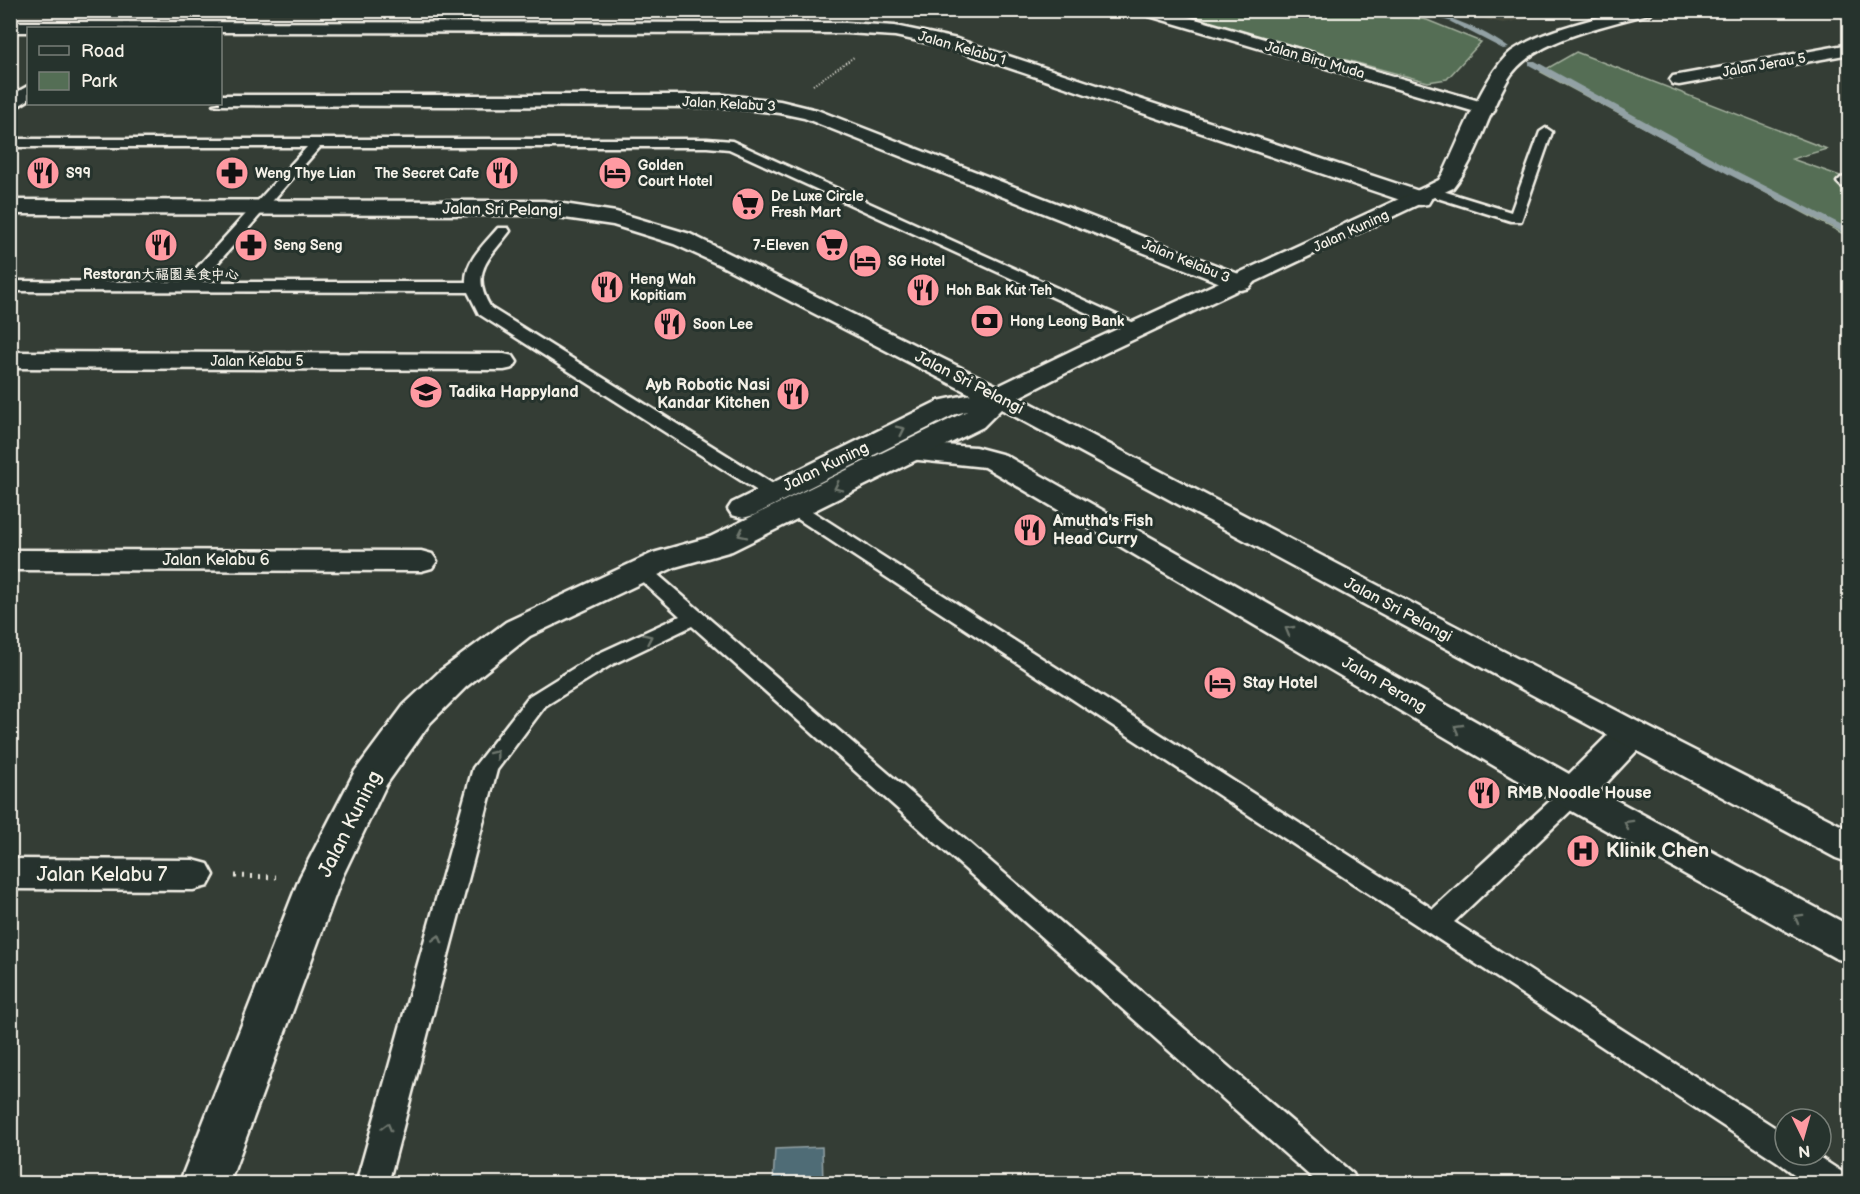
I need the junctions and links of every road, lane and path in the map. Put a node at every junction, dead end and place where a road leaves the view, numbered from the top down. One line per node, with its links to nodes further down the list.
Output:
1 (145, 10): 6 (street)
2 (1144, 10): 15 (street, Jalan Biru Muda)
3 (1645, 10): 15 (street, Jalan Kuning)
4 (10, 27): 5 (street, Jalan Kelabu 1)
5 (27, 27)
6 (122, 27)
7 (222, 28): 8 (street, Jalan Kelabu 1)
8 (895, 31): 14 (path); 19 (street, Jalan Kelabu 1)
9 (1850, 50): 10 (street, Jalan Jerau 5)
10 (1814, 56): 11 (street); 12 (street, Jalan Jerau 5)
11 (1850, 68)
12 (1678, 80)
13 (222, 101): 14 (street, Jalan Kelabu 3)
14 (780, 106): 23 (street, Jalan Kelabu 3)
15 (1486, 109): 19 (street, Jalan Kuning)
16 (1546, 132): 19 (lane)
17 (10, 143): 18 (lane)
18 (317, 143): 21 (lane); 27 (lane)
19 (1427, 195): 23 (street, Jalan Kuning)
20 (10, 207): 21 (street, Jalan Sri Pelangi)
21 (259, 207): 25 (lane); 30 (street, Jalan Sri Pelangi)
22 (503, 231): 26 (lane)
23 (1241, 283): 27 (street, Jalan Kuning)
24 (10, 286): 25 (lane)
25 (188, 287): 26 (lane)
26 (473, 287): 32 (lane)
27 (1137, 330): 30 (street, Jalan Kuning)
28 (10, 360): 29 (street, Jalan Kelabu 5)
29 (504, 362)
30 (998, 397): 31 (street, Jalan Kuning); 32 (street, Jalan Kuning, one-way to 30); 37 (street, Jalan Sri Pelangi)
31 (910, 452): 32 (street, Jalan Kuning, one-way to 32); 38 (street, Jalan Perang, one-way to 31)
32 (784, 501): 35 (street, Jalan Kuning); 43 (lane)
33 (10, 560): 34 (street, Jalan Kelabu 6)
34 (421, 561)
35 (653, 565): 36 (lane); 42 (street, Jalan Kuning)
36 (693, 617): 48 (lane, one-way to 36); 49 (lane)
37 (1631, 734): 38 (street); 39 (street, Jalan Sri Pelangi)
38 (1573, 794): 43 (lane); 44 (street, Jalan Perang, one-way to 38)
39 (1849, 848)
40 (10, 874): 41 (street, Jalan Kelabu 7)
41 (193, 875): 42 (path)
42 (321, 877): 47 (street, Jalan Kuning)
43 (1434, 924): 45 (lane)
44 (1850, 946)
45 (1773, 1143)
46 (1808, 1167): 50 (lane)
47 (204, 1184)
48 (372, 1184)
49 (1342, 1184)
50 (1834, 1184)

